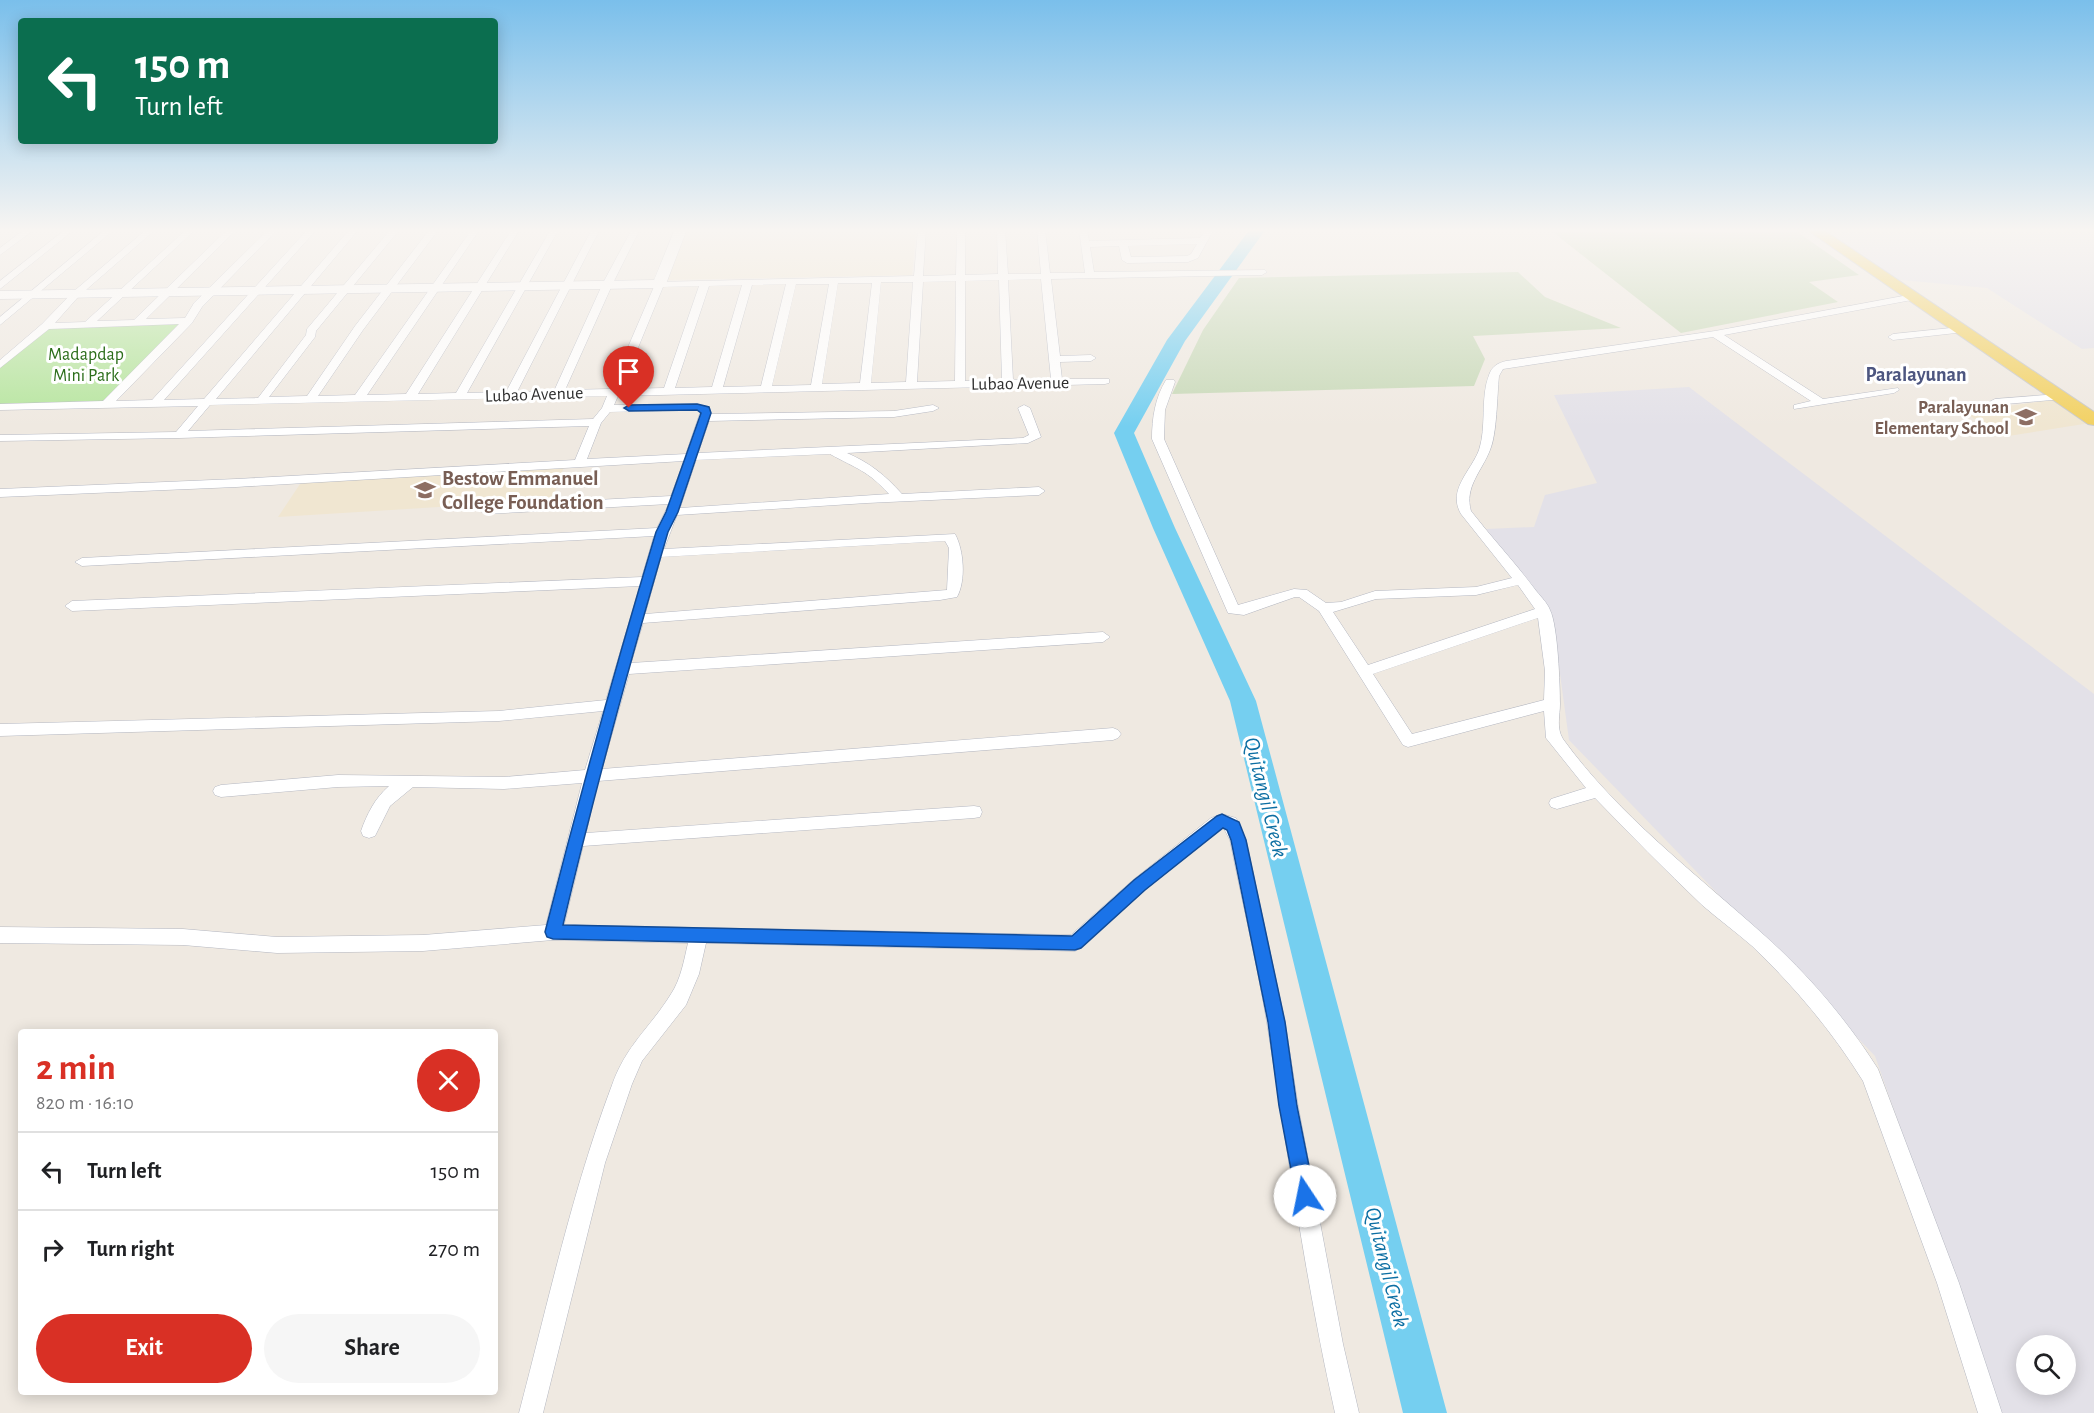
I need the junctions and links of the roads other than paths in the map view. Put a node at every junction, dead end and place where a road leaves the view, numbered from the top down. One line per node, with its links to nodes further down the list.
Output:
1 (0, 295): 2 (main road)
2 (33, 295): 29 (street)
3 (75, 295): 32 (street)
4 (119, 295): 31 (street)
5 (163, 295): 30 (street)
6 (208, 295): 28 (street)
7 (251, 295): 63 (street)
8 (299, 295): 59 (street)
9 (342, 295): 60 (street)
10 (385, 295): 58 (street)
11 (430, 295): 57 (street)
12 (475, 295): 55 (street)
13 (518, 295): 54 (street)
14 (563, 295): 53 (street)
15 (603, 295): 52 (street)
16 (654, 295): 51 (street)
17 (701, 295): 49 (street)
18 (744, 295): 50 (street)
19 (789, 295): 47 (street)
20 (832, 295): 46 (street)
21 (875, 295): 45 (street)
22 (917, 295): 44 (street)
23 (960, 295): 43 (street)
24 (1005, 295): 42 (street)
25 (1049, 295): 37 (street)
26 (1911, 295): 27 (main road)
27 (1914, 297): 33 (main road); 34 (street)
28 (188, 321): 30 (street); 64 (street)
29 (0, 322)
30 (137, 323): 31 (street)
31 (88, 324): 32 (street)
32 (46, 326): 38 (street)
33 (1961, 330): 35 (street); 56 (main road)
34 (1715, 334): 61 (street); 86 (street)
35 (1893, 338)
36 (1091, 358): 37 (street)
37 (1055, 359): 40 (street)
38 (0, 365)
39 (1105, 381): 40 (street, Lubao Avenue)
40 (1057, 382): 42 (street, Lubao Avenue)
41 (1170, 382): 89 (street)
42 (1008, 383): 43 (street, Lubao Avenue)
43 (960, 384): 44 (street, Lubao Avenue)
44 (911, 386): 45 (street, Lubao Avenue)
45 (865, 387): 46 (street, Lubao Avenue)
46 (816, 388): 47 (street, Lubao Avenue)
47 (766, 389): 50 (street, Lubao Avenue)
48 (1894, 390): 61 (street)
49 (668, 391): 50 (street, Lubao Avenue); 51 (street, Lubao Avenue)
50 (716, 391)
51 (614, 392): 52 (street, Lubao Avenue); 67 (street)
52 (558, 393): 53 (street, Lubao Avenue)
53 (510, 395): 54 (street, Lubao Avenue)
54 (460, 396): 55 (street, Lubao Avenue)
55 (410, 397): 57 (street, Lubao Avenue)
56 (2059, 397): 62 (street); 71 (main road)
57 (359, 398): 58 (street, Lubao Avenue)
58 (311, 399): 60 (street, Lubao Avenue)
59 (209, 401): 60 (street, Lubao Avenue); 63 (street, Lubao Avenue); 73 (street)
60 (261, 401)
61 (1820, 402): 66 (street)
62 (1995, 402)
63 (155, 403): 64 (street, Lubao Avenue)
64 (107, 404): 65 (street, Lubao Avenue)
65 (0, 407)
66 (1798, 407)
67 (607, 408): 70 (street); 72 (street)
68 (933, 408): 70 (street)
69 (1024, 408): 75 (street)
70 (705, 418): 76 (street)
71 (2094, 420)
72 (596, 422): 73 (street); 77 (street)
73 (179, 435): 74 (street)
74 (0, 438)
75 (832, 450): 76 (street); 80 (street)
76 (690, 456): 77 (street); 81 (street)
77 (580, 463): 79 (street)
78 (1039, 492): 80 (street)
79 (0, 493)
80 (898, 498): 81 (street)
81 (673, 506): 82 (street); 83 (street)
82 (485, 510)
83 (662, 532): 84 (street); 85 (street)
84 (658, 553): 87 (street); 91 (street)
85 (82, 562)
86 (1521, 580): 89 (street); 90 (street)
87 (648, 581): 88 (street); 91 (street)
88 (72, 606)
89 (1324, 609): 94 (street)
90 (1544, 610): 94 (street); 95 (street)
91 (636, 619): 93 (street)
92 (1103, 637): 93 (street)
93 (621, 669): 96 (street)
94 (1364, 672): 95 (street)
95 (1553, 703): 101 (street)
96 (612, 705): 97 (street); 99 (street)
97 (0, 730)
98 (1113, 734): 99 (street)
99 (592, 775): 100 (street); 106 (street)
100 (411, 781): 102 (street); 105 (street)
101 (1596, 789): 103 (street); 112 (street)
102 (221, 790)
103 (1557, 803)
104 (974, 813): 106 (street)
105 (369, 831)
106 (575, 840): 107 (street)
107 (553, 932): 108 (street); 109 (street)
108 (699, 934): 110 (street); 111 (street)
109 (0, 935)
110 (531, 1413)
111 (1347, 1413)
112 (1990, 1413)

